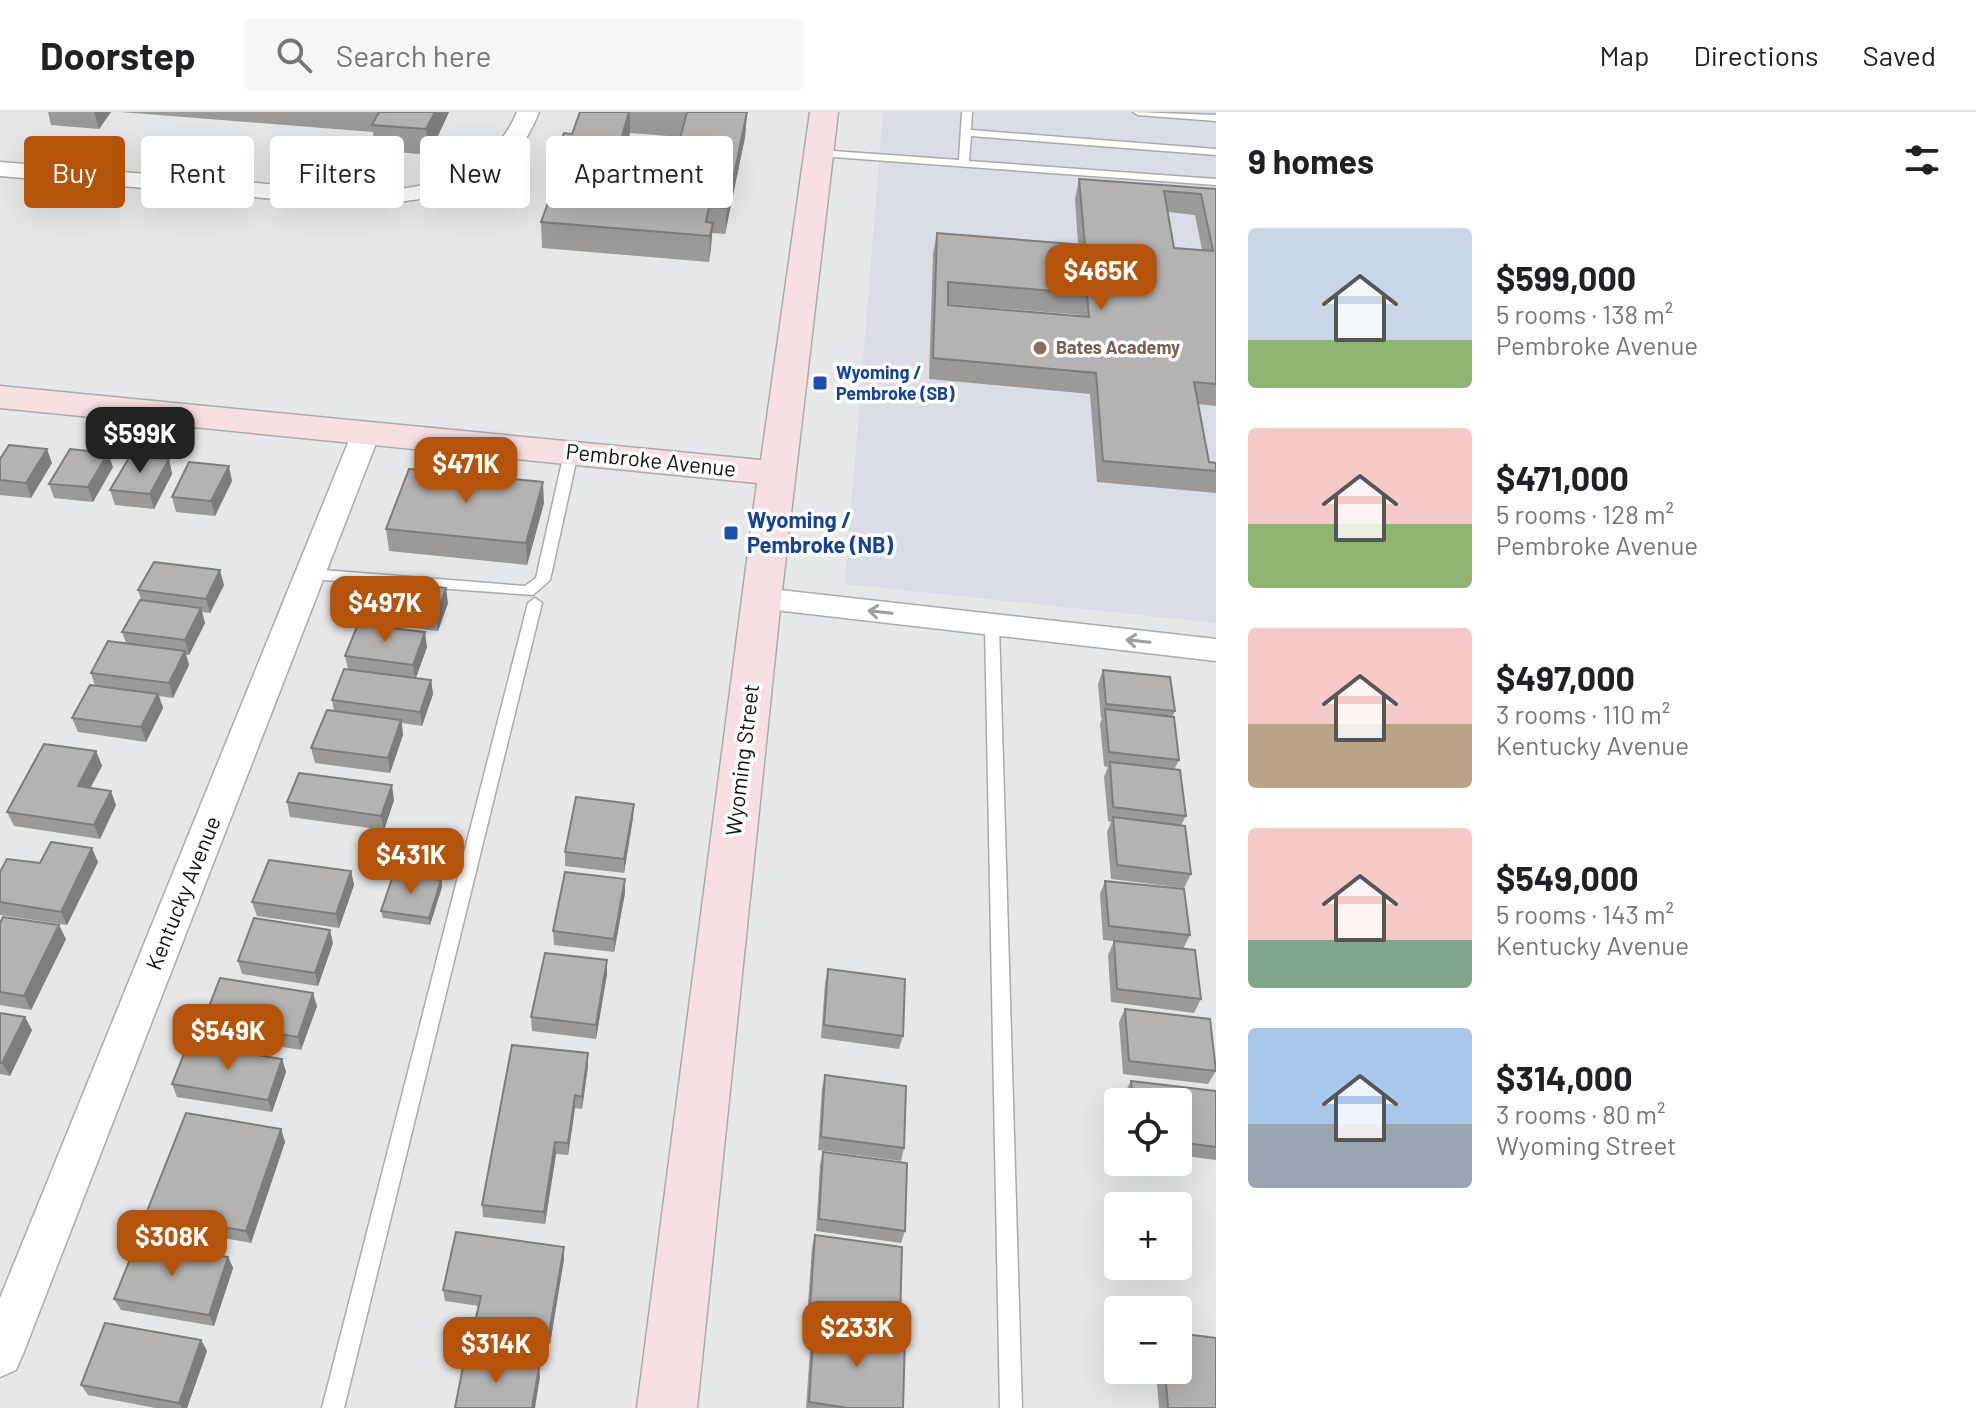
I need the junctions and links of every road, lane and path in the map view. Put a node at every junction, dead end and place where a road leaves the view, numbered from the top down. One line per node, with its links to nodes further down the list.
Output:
1 (528, 112): 9 (street)
2 (967, 112): 6 (lane)
3 (1138, 112): 4 (lane)
4 (1216, 118)
5 (821, 132): 8 (lane); 14 (street, Wyoming Street)
6 (966, 133): 7 (lane); 8 (lane)
7 (1216, 152)
8 (964, 163): 10 (lane)
9 (0, 169)
10 (1216, 182)
11 (0, 397): 12 (street, Pembroke Avenue)
12 (366, 433): 13 (street, Pembroke Avenue); 15 (street, Kentucky Avenue)
13 (571, 453): 14 (street, Pembroke Avenue); 15 (lane)
14 (777, 473): 16 (street, Wyoming Street)
15 (310, 574): 20 (street, Kentucky Avenue)
16 (761, 599): 18 (street, one-way to 16); 22 (street, Wyoming Street)
17 (535, 603): 21 (lane)
18 (992, 625): 19 (street, one-way to 18); 23 (lane)
19 (1216, 650)
20 (0, 1354)
21 (333, 1408)
22 (667, 1408)
23 (1011, 1408)

